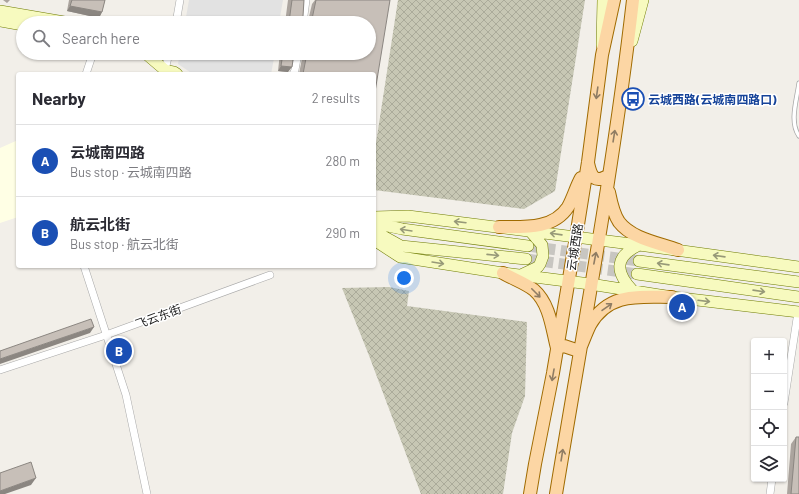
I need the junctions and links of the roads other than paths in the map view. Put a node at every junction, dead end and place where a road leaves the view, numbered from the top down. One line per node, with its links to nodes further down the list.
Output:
1 (180, 0): 9 (street)
2 (306, 0): 10 (street)
3 (603, 0): 13 (street)
4 (614, 0): 13 (main road, 云城西路)
5 (632, 0): 18 (main road, 云城西路)
6 (643, 0): 18 (street)
7 (0, 11): 8 (street)
8 (29, 16)
9 (177, 16)
10 (304, 16)
11 (0, 22): 12 (street)
12 (16, 24)
13 (602, 55): 24 (main road, 云城西路, one-way to 24)
14 (91, 60): 19 (street)
15 (153, 60): 20 (street)
16 (168, 60): 20 (street)
17 (297, 60): 21 (street)
18 (626, 62): 25 (main road, 云城西路, one-way to 18)
19 (87, 72)
20 (166, 72)
21 (294, 72)
22 (799, 83): 23 (lane)
23 (799, 136)
24 (588, 162): 25 (main road); 28 (main road); 31 (main road, 云城西路)
25 (609, 175): 32 (main road, 云城西路); 36 (main road)
26 (376, 217): 28 (street, one-way to 26)
27 (376, 223): 35 (street, one-way to 27)
28 (499, 227): 29 (street)
29 (530, 231): 31 (street, one-way to 29); 44 (street)
30 (376, 232): 37 (street, one-way to 37)
31 (576, 237): 32 (street); 45 (main road, 云城西路)
32 (599, 240): 34 (street); 47 (main road, 云城西路, one-way to 32)
33 (376, 241): 41 (street, one-way to 41)
34 (639, 245): 36 (street); 48 (street)
35 (528, 246)
36 (678, 250): 39 (street, one-way to 36)
37 (526, 259)
38 (639, 261): 46 (street, one-way to 38)
39 (799, 267)
40 (85, 268): 52 (street)
41 (503, 273): 44 (street); 53 (main road, one-way to 53)
42 (637, 274): 50 (street, one-way to 50)
43 (270, 275): 52 (street, 飞云东街)
44 (519, 275): 45 (street)
45 (568, 281): 47 (street); 53 (main road, 云城西路)
46 (799, 282)
47 (590, 284): 48 (street); 54 (main road, 云城西路)
48 (633, 291): 49 (street)
49 (672, 297): 51 (street, one-way to 51); 54 (main road, one-way to 49)
50 (799, 297)
51 (798, 312): 56 (street)
52 (106, 335): 55 (street, 飞云东街); 58 (street)
53 (557, 348): 54 (main road); 59 (main road, 云城西路, one-way to 59)
54 (579, 351): 60 (main road, 云城西路, one-way to 54)
55 (0, 370)
56 (787, 384)
57 (772, 482): 61 (street)
58 (147, 494)
59 (530, 494)
60 (556, 494)
61 (770, 494)

